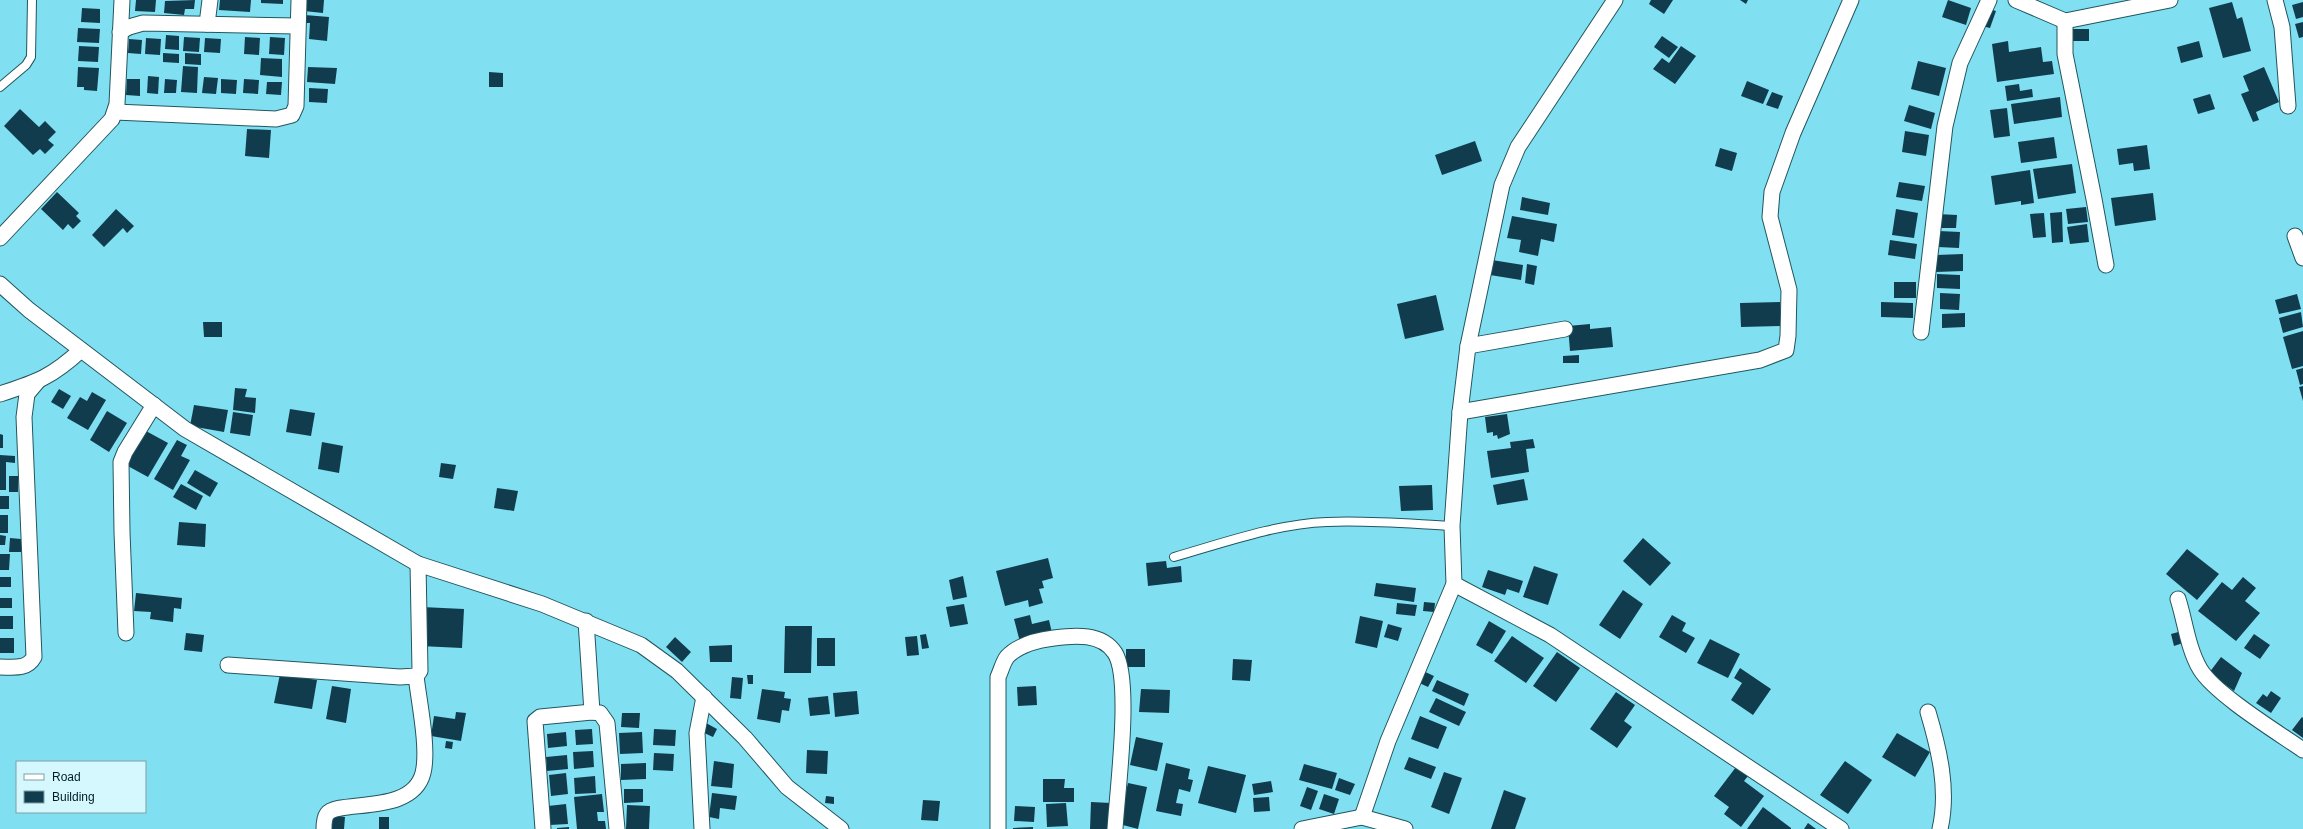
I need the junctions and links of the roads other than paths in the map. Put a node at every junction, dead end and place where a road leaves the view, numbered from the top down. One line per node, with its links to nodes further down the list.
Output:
1 (32, 0): 15 (lane)
2 (122, 0): 14 (street)
3 (210, 0): 12 (street)
4 (299, 0): 13 (street)
5 (1615, 0): 25 (street)
6 (1851, 0): 30 (street)
7 (1989, 0): 24 (street)
8 (2016, 0): 11 (street)
9 (2170, 0): 11 (street)
10 (2275, 0): 16 (street)
11 (2065, 21): 21 (street)
12 (207, 24): 13 (street); 14 (street)
13 (297, 26): 17 (street)
14 (120, 32): 17 (street)
15 (0, 87)
16 (2288, 106)
17 (115, 112): 19 (street)
18 (2295, 236): 20 (street)
19 (0, 238)
20 (2303, 258)
21 (2106, 265)
22 (2, 288): 26 (street)
23 (1565, 329): 25 (street)
24 (1921, 332)
25 (1468, 346): 30 (street)
26 (81, 350): 27 (street); 29 (street)
27 (38, 381): 28 (street); 39 (street)
28 (0, 394)
29 (154, 405): 33 (street); 37 (street)
30 (1460, 412): 31 (street)
31 (1452, 526): 32 (lane); 34 (street)
32 (1174, 557)
33 (418, 564): 36 (street); 40 (street)
34 (1454, 584): 45 (street); 55 (street)
35 (2178, 599): 44 (street)
36 (586, 621): 41 (street); 42 (street)
37 (126, 633)
38 (228, 665): 40 (street)
39 (0, 666)
40 (416, 676): 46 (street)
41 (704, 698): 49 (street); 50 (street)
42 (592, 712): 47 (street); 48 (street)
43 (1928, 712): 56 (street)
44 (2303, 750)
45 (1362, 817): 53 (street); 54 (street)
46 (324, 829)
47 (543, 829)
48 (617, 829)
49 (702, 829)
50 (841, 829)
51 (998, 829): 52 (street)
52 (1115, 829)
53 (1302, 829)
54 (1405, 829)
55 (1841, 829)
56 (1940, 829)

